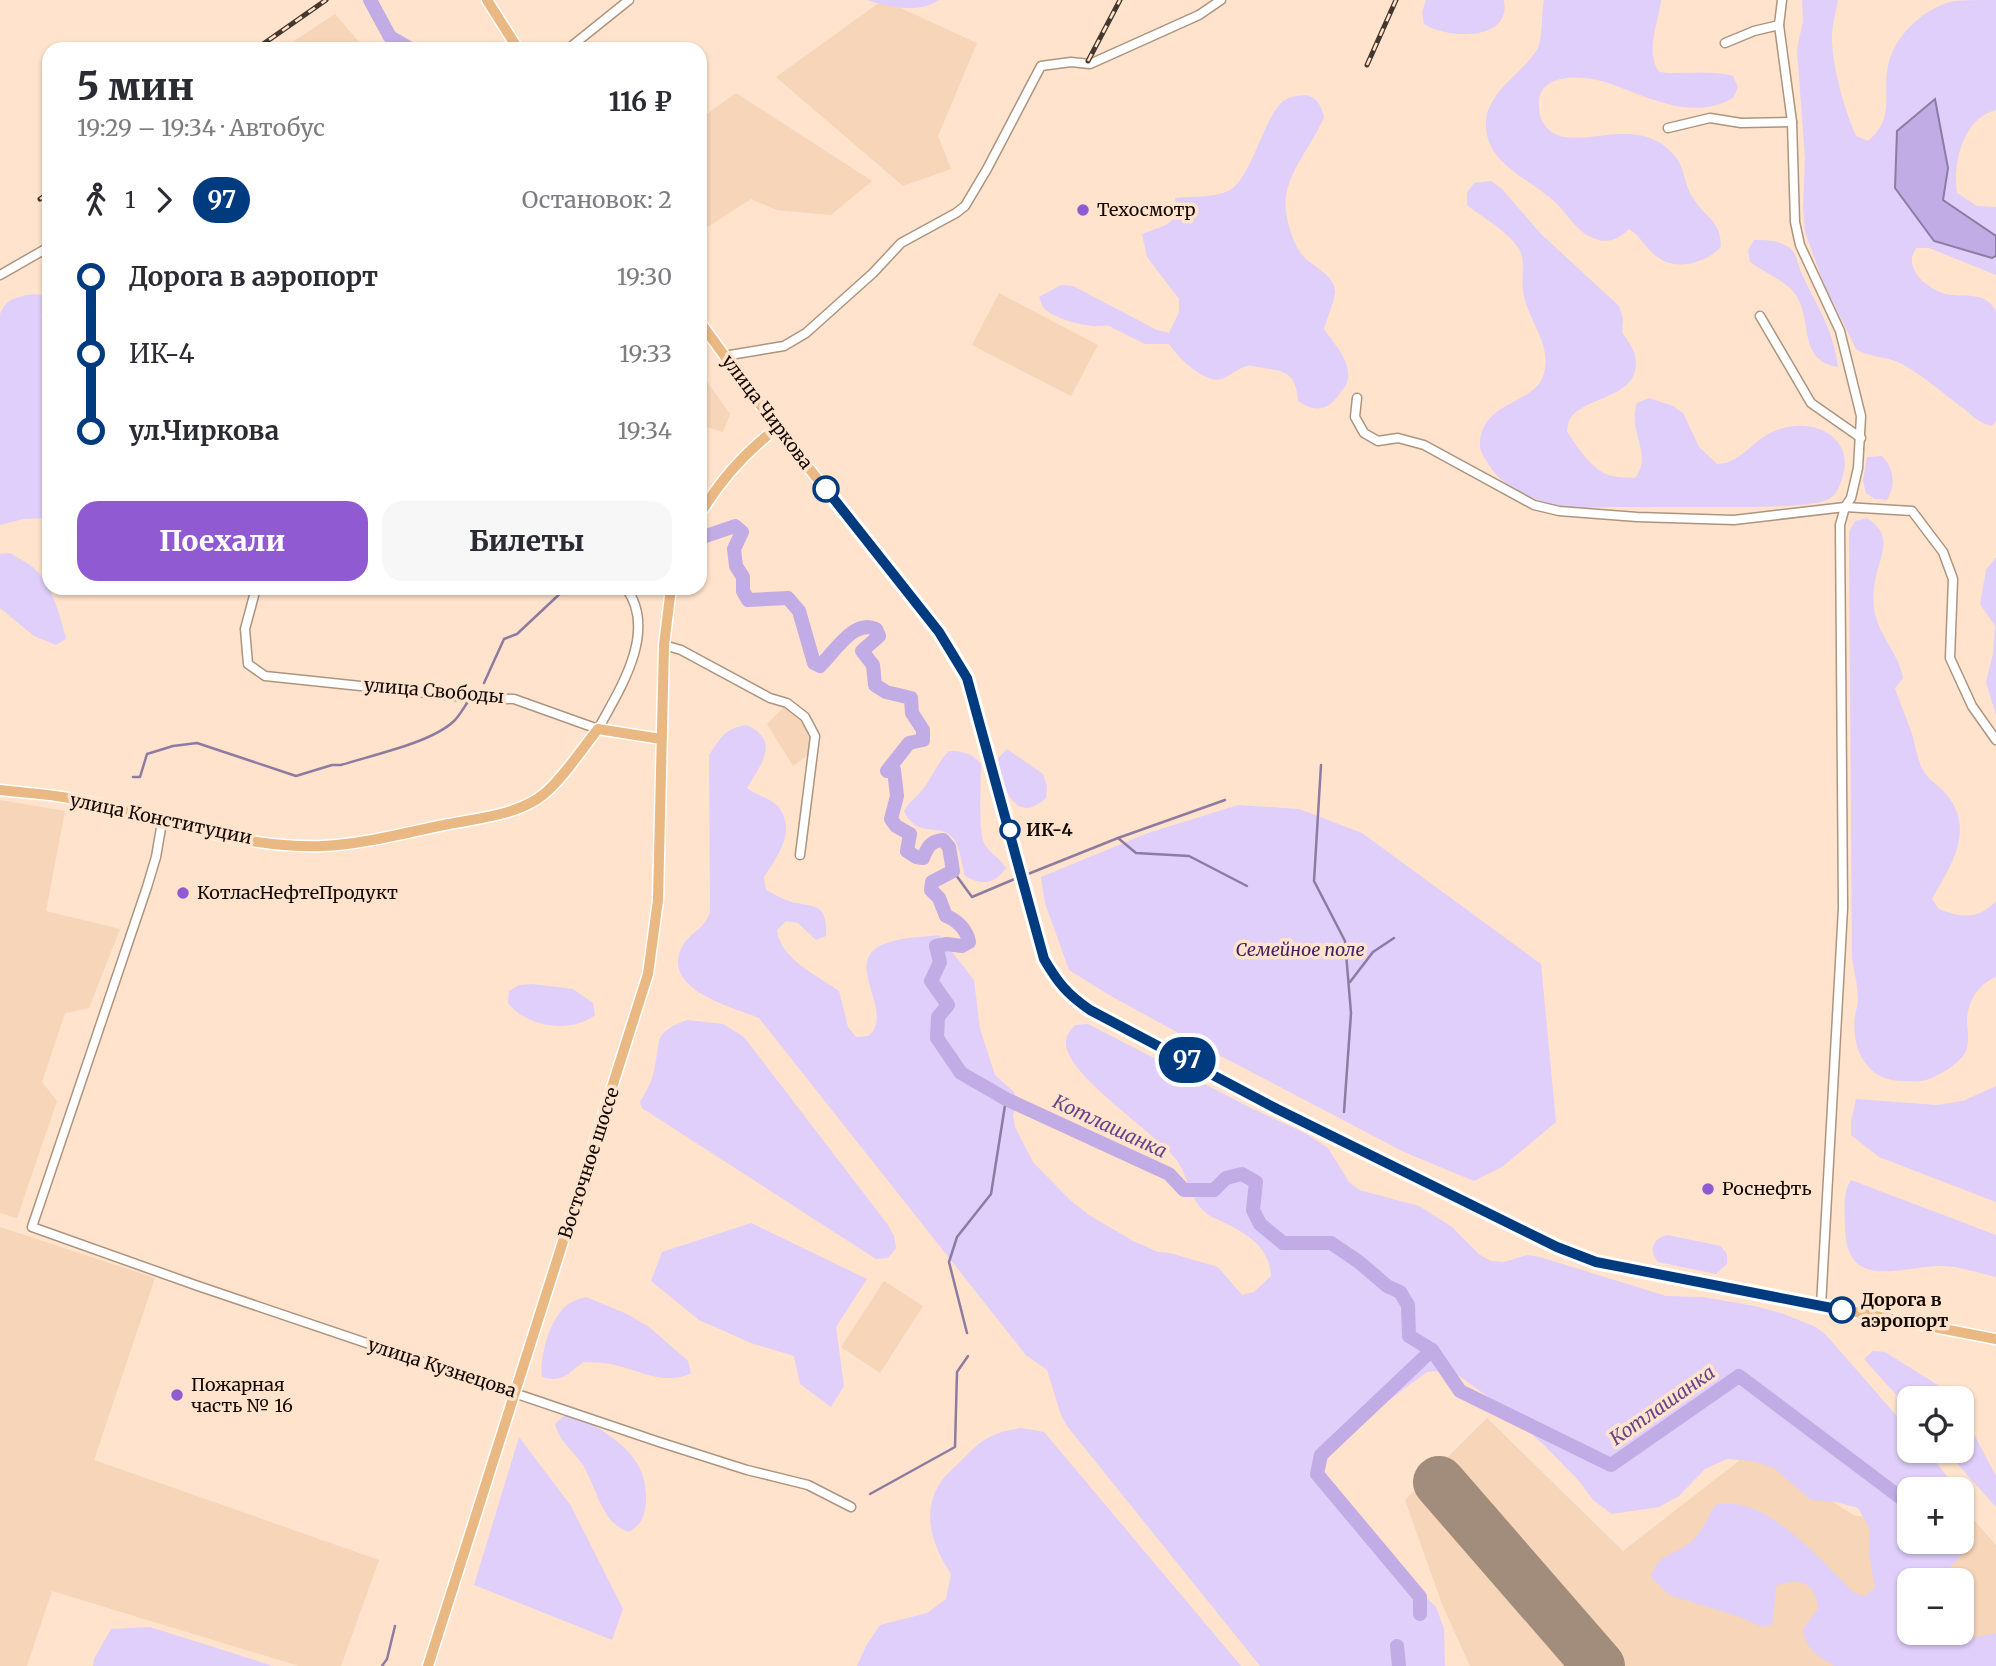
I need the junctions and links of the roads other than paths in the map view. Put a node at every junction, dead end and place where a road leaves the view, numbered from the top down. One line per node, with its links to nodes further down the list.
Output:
1 (487, 0): 6 (main road)
2 (629, 0): 7 (street)
3 (1221, 0): 15 (street)
4 (1782, 0): 5 (street)
5 (1779, 25): 8 (street); 9 (street)
6 (514, 42)
7 (577, 42)
8 (1725, 43)
9 (1791, 122): 10 (street); 18 (street)
10 (1668, 128)
11 (42, 251): 12 (street)
12 (0, 275)
13 (1760, 316): 18 (street)
14 (707, 332): 15 (main road, улица Чиркова)
15 (724, 356): 17 (main road, улица Чиркова)
16 (1357, 398): 20 (street)
17 (777, 428): 19 (main road); 31 (main road, улица Чиркова)
18 (1860, 438): 20 (street)
19 (707, 503)
20 (1845, 507): 27 (street); 31 (street)
21 (254, 595): 25 (street, улица Свободы)
22 (631, 595): 25 (street)
23 (670, 595): 24 (main road, Восточное шоссе)
24 (664, 645): 26 (main road, Восточное шоссе); 30 (street)
25 (598, 729): 26 (main road); 29 (main road, улица Конституции)
26 (661, 739): 33 (main road, Восточное шоссе)
27 (1996, 740)
28 (0, 790): 29 (main road, улица Конституции)
29 (162, 822): 33 (street, улица Кузнецова)
30 (800, 855)
31 (1821, 1306): 32 (main road, улица Чиркова)
32 (1996, 1339)
33 (516, 1392): 34 (street, улица Кузнецова); 35 (main road, Восточное шоссе)
34 (852, 1507)
35 (428, 1666)

